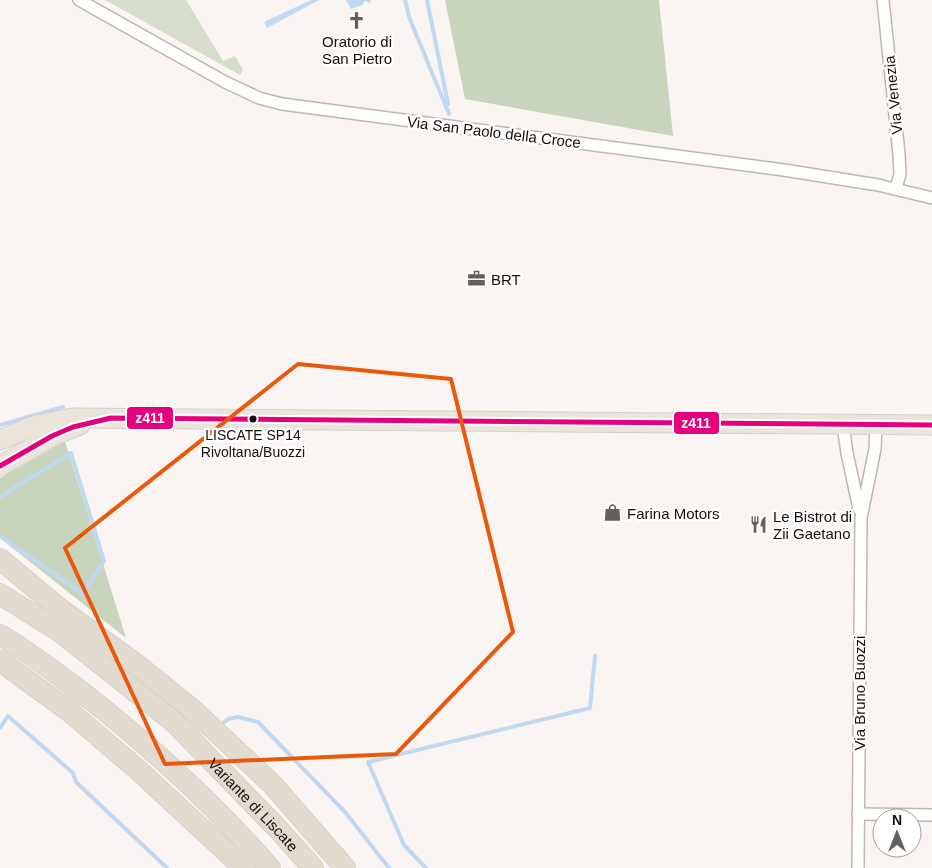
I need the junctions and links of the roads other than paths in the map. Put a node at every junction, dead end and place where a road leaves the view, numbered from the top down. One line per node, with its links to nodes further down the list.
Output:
1 (79, 0): 3 (street, Via San Paolo della Croce)
2 (883, 0): 3 (street, Via Venezia)
3 (896, 189): 4 (street, Via San Paolo della Croce)
4 (932, 198)
5 (111, 418): 6 (main road); 9 (main road); 10 (main road)
6 (844, 425): 7 (main road); 11 (street, Via Bruno Buozzi)
7 (876, 425): 8 (main road); 11 (street, Via Bruno Buozzi)
8 (932, 425)
9 (0, 440)
10 (0, 466)
11 (861, 518): 18 (street, Via Bruno Buozzi)
12 (0, 559): 23 (highway)
13 (0, 594): 22 (highway, Variante di Liscate)
14 (0, 635): 21 (highway)
15 (0, 661): 17 (highway)
16 (0, 670): 17 (highway)
17 (88, 727): 20 (highway)
18 (858, 814): 19 (street); 24 (street, Via Bruno Buozzi)
19 (932, 815)
20 (244, 868)
21 (270, 868)
22 (313, 868)
23 (345, 868)
24 (858, 868)

